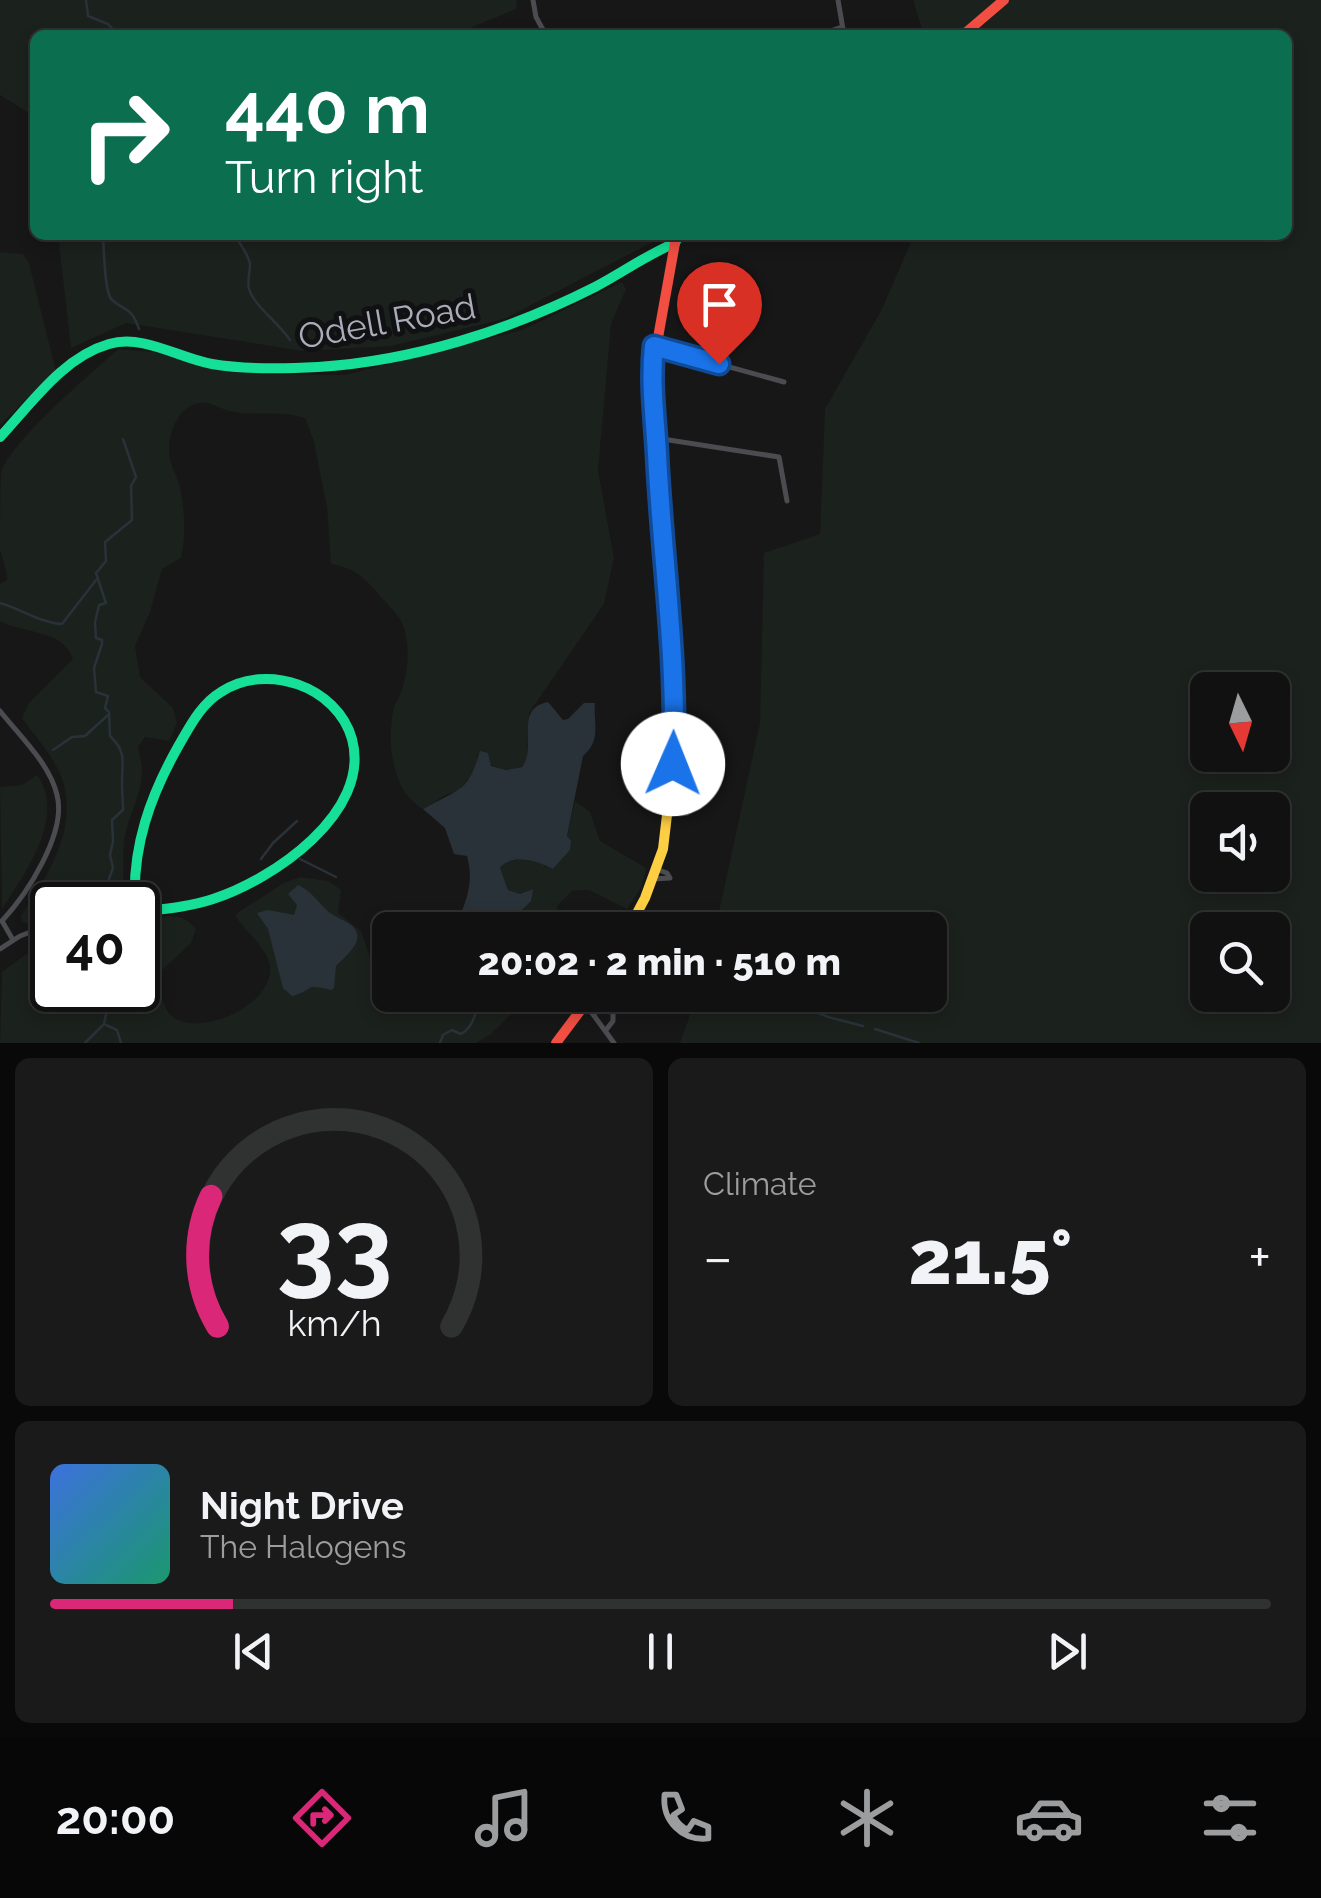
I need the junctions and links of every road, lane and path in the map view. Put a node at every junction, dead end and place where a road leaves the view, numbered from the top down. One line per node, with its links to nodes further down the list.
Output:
1 (533, 0): 4 (street)
2 (838, 0): 5 (street)
3 (1004, 0): 6 (street)
4 (544, 30)
5 (843, 30)
6 (969, 30)
7 (675, 240): 11 (street, Odell Road)
8 (677, 240): 9 (street)
9 (654, 346): 10 (street); 12 (street)
10 (784, 382)
11 (0, 438)
12 (656, 438): 13 (street); 15 (street)
13 (787, 502)
14 (0, 711): 19 (street)
15 (670, 792): 16 (street); 16 (street)
16 (668, 814): 18 (street)
17 (136, 908): 17 (street)
18 (636, 912)
19 (1, 920): 21 (street)
20 (30, 933): 21 (street)
21 (14, 940): 22 (street)
22 (0, 949)
23 (587, 1012): 27 (street)
24 (589, 1012): 26 (street)
25 (608, 1012): 26 (street)
26 (604, 1031): 28 (street)
27 (556, 1043)
28 (614, 1043)

